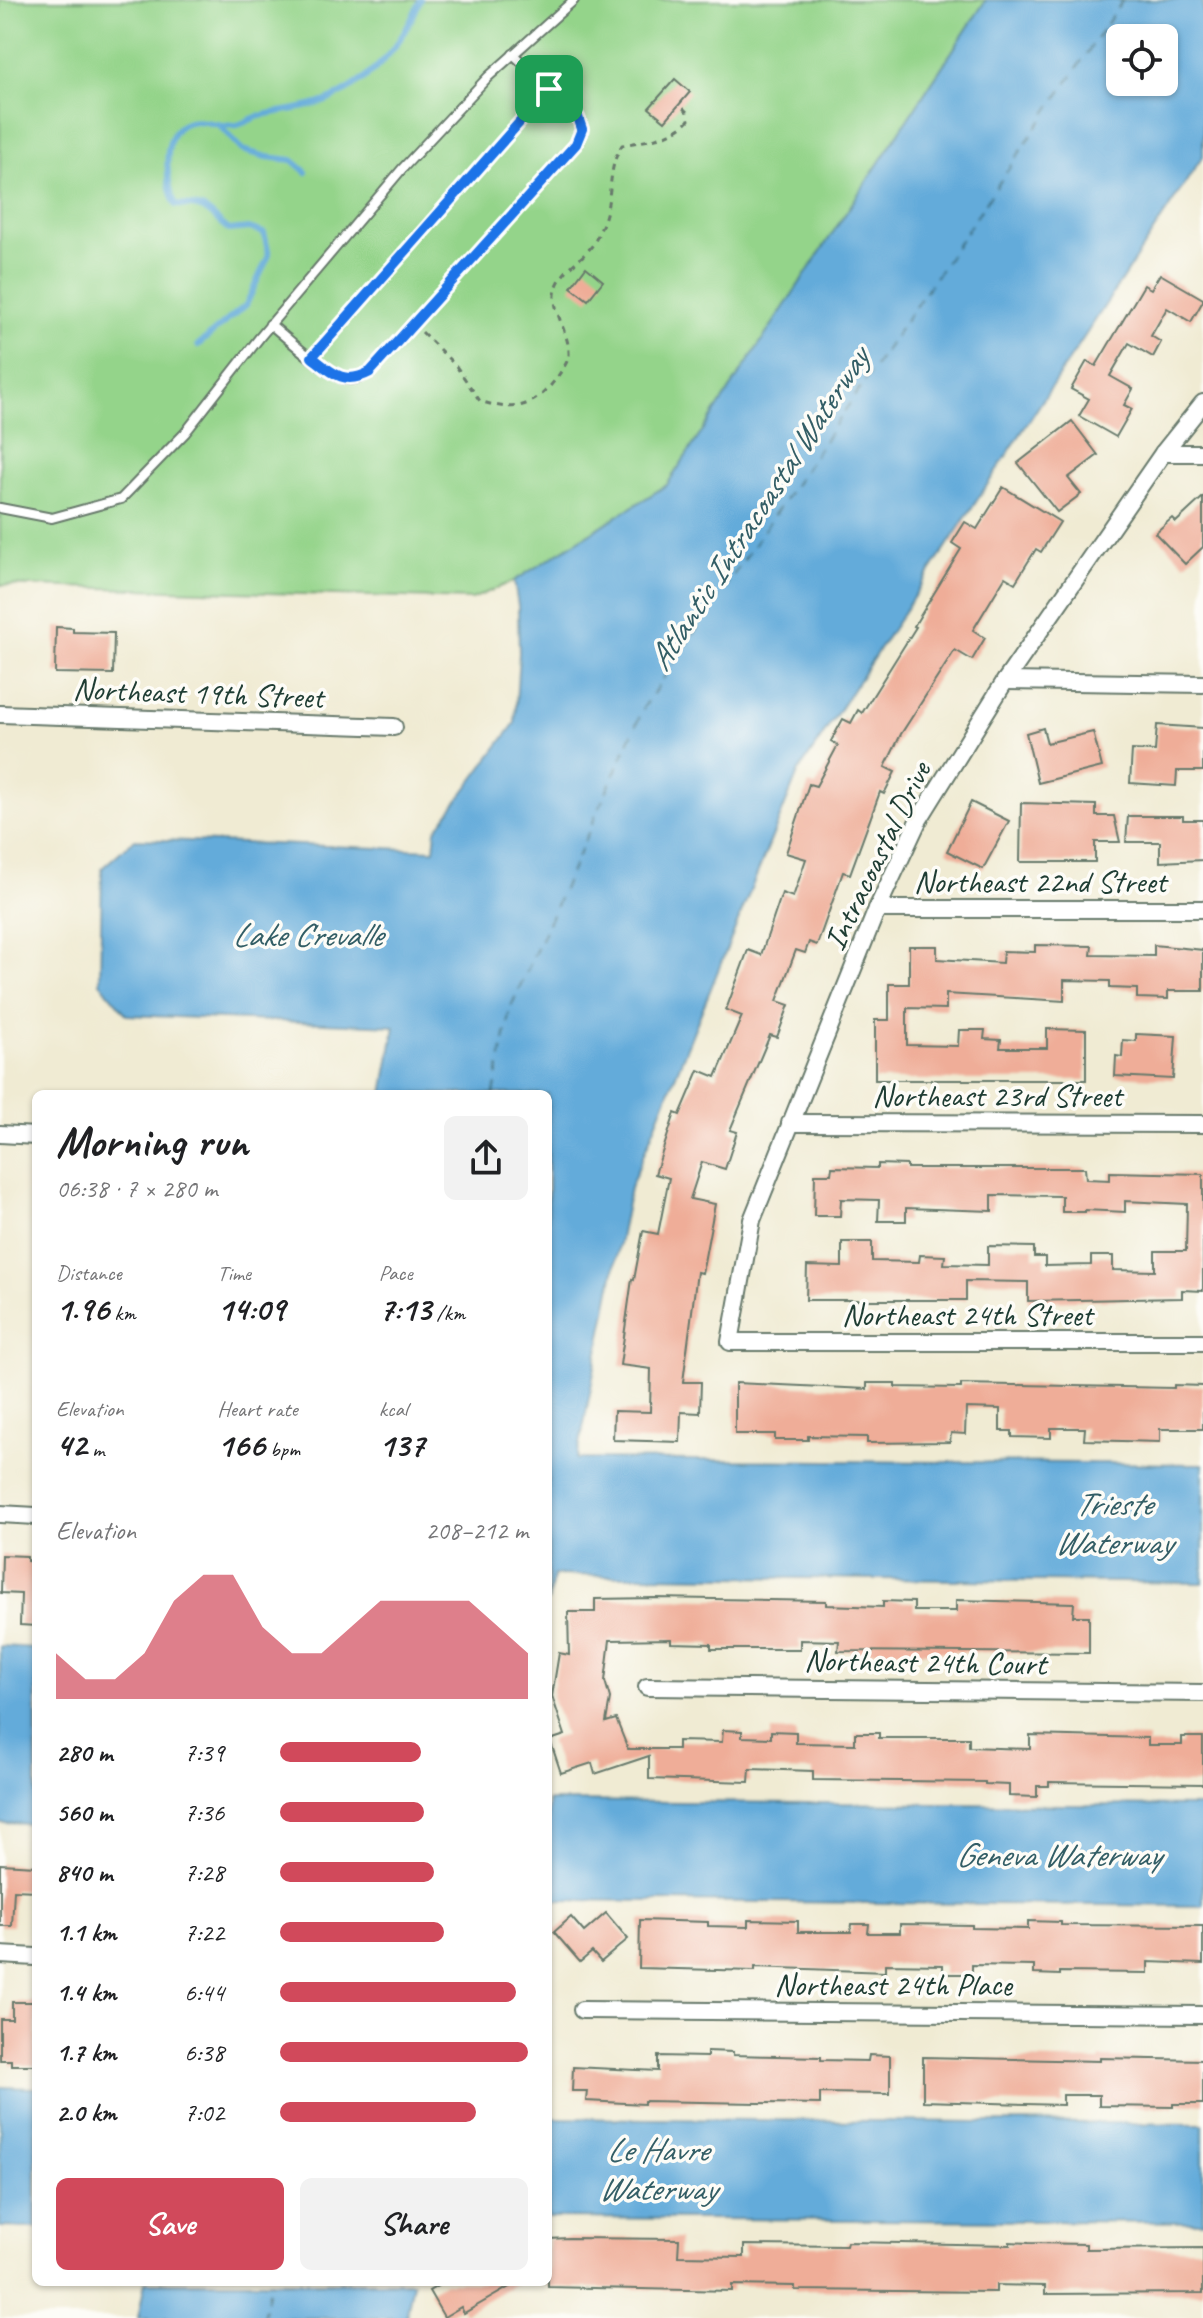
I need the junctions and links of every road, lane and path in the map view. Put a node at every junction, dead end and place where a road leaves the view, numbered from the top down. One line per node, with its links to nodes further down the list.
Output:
1 (574, 0): 2 (lane)
2 (513, 54): 3 (lane); 5 (lane)
3 (549, 89): 6 (lane); 7 (lane)
4 (682, 107): 6 (path)
5 (270, 324): 7 (lane); 11 (lane)
6 (413, 324): 7 (lane)
7 (312, 357)
8 (1203, 403): 9 (street, Intracoastal Drive)
9 (1163, 453): 10 (street); 12 (street, Intracoastal Drive)
10 (1203, 453)
11 (0, 508)
12 (1005, 681): 13 (street); 16 (street, Intracoastal Drive)
13 (1203, 684)
14 (0, 714): 15 (street, Northeast 19th Street)
15 (394, 727)
16 (877, 909): 17 (street, Northeast 22nd Street); 18 (street, Intracoastal Drive)
17 (1203, 909)
18 (790, 1123): 19 (street, Northeast 23rd Street); 22 (street, Intracoastal Drive)
19 (1203, 1124)
20 (0, 1134): 21 (street)
21 (32, 1136)
22 (730, 1342): 23 (street, Northeast 24th Street)
23 (1203, 1342)
24 (0, 1514): 25 (street)
25 (32, 1516)
26 (647, 1687): 27 (street, Northeast 24th Court)
27 (1203, 1693)
28 (0, 1955): 29 (street)
29 (32, 1957)
30 (582, 2010): 31 (street, Northeast 24th Place)
31 (1203, 2015)

